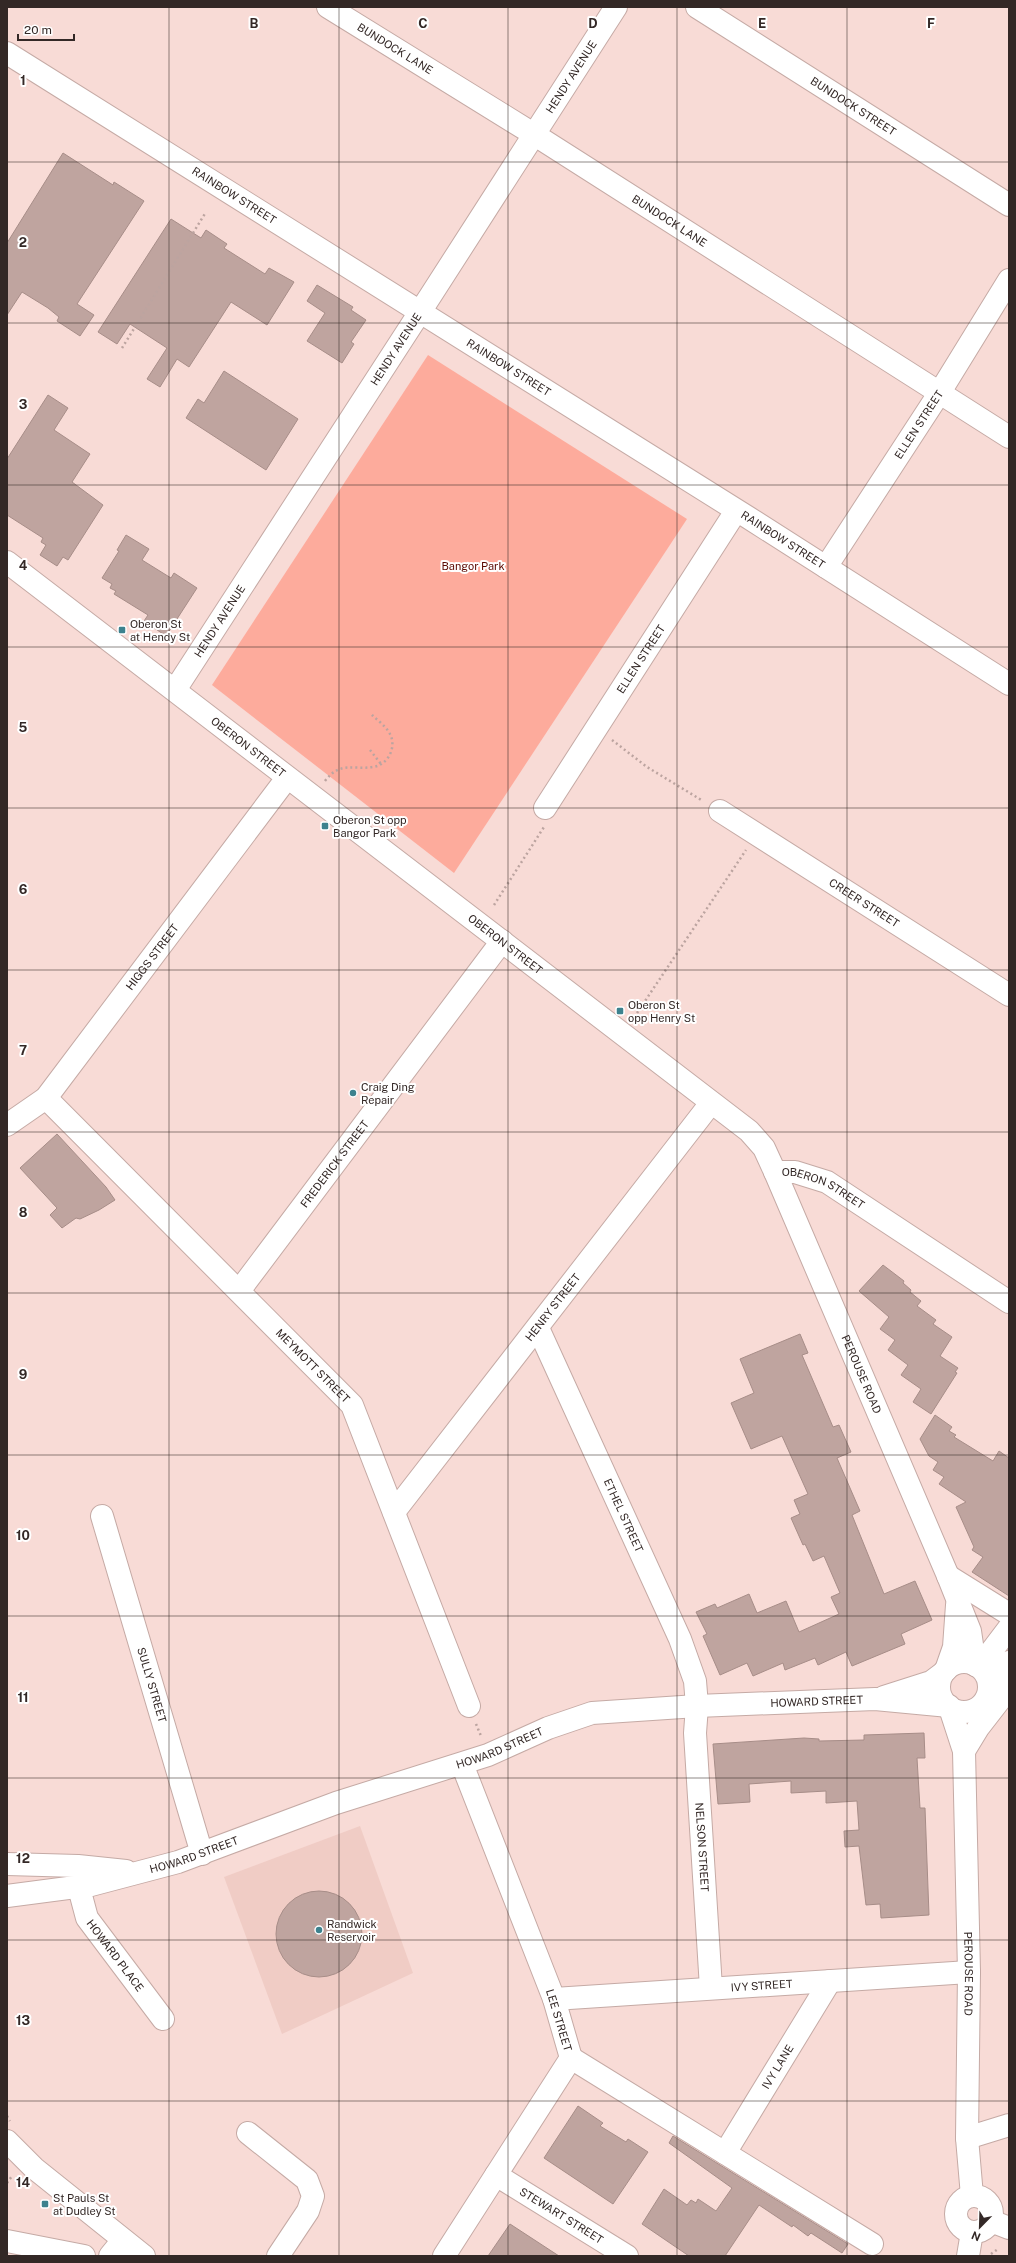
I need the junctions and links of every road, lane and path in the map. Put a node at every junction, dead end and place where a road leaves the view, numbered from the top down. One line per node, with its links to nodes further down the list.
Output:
1 (328, 7): 5 (street, BUNDOCK LANE)
2 (616, 7): 5 (street, HENDY AVENUE)
3 (697, 7): 6 (street, BUNDOCK STREET)
4 (7, 53): 9 (street, RAINBOW STREET)
5 (535, 135): 9 (street, HENDY AVENUE); 11 (street, BUNDOCK LANE)
6 (1009, 206)
7 (206, 212): 10 (path)
8 (1009, 280): 11 (street, ELLEN STREET)
9 (420, 313): 13 (street, RAINBOW STREET); 17 (street, HENDY AVENUE)
10 (122, 348)
11 (940, 392): 12 (street, BUNDOCK LANE); 15 (street, ELLEN STREET)
12 (1009, 437)
13 (736, 511): 15 (street, RAINBOW STREET); 24 (street, ELLEN STREET)
14 (7, 562): 17 (street, OBERON STREET)
15 (826, 567): 16 (street, RAINBOW STREET)
16 (1009, 684)
17 (174, 690): 22 (street, OBERON STREET)
18 (371, 714): 21 (path)
19 (607, 736): 25 (path)
20 (370, 750): 21 (path)
21 (381, 764): 23 (path)
22 (287, 778): 23 (street, OBERON STREET); 30 (street, HIGGS STREET)
23 (312, 797): 27 (street, OBERON STREET)
24 (545, 808)
25 (720, 811): 26 (street, CREER STREET)
26 (756, 835): 28 (street, CREER STREET); 29 (path)
27 (502, 941): 31 (street, OBERON STREET); 34 (street, FREDERICK STREET)
28 (1009, 995)
29 (637, 1013)
30 (46, 1098): 32 (street, HIGGS STREET); 34 (street, MEYMOTT STREET)
31 (711, 1103): 33 (street, OBERON STREET); 36 (street, HENRY STREET)
32 (7, 1125)
33 (775, 1172): 35 (street, OBERON STREET); 39 (street, PEROUSE ROAD)
34 (238, 1291): 37 (street, MEYMOTT STREET)
35 (1009, 1302)
36 (538, 1328): 37 (street, HENRY STREET); 49 (street, ETHEL STREET)
37 (394, 1512): 48 (street, MEYMOTT STREET)
38 (102, 1516): 53 (street, SULLY STREET)
39 (948, 1576): 40 (street, PEROUSE ROAD); 41 (street)
40 (958, 1600): 44 (street, PEROUSE ROAD); 45 (street, PEROUSE ROAD)
41 (1009, 1614)
42 (1009, 1628): 44 (street)
43 (1009, 1662): 46 (street)
44 (976, 1665): 45 (street); 46 (street)
45 (945, 1672): 47 (street, HOWARD STREET); 50 (street)
46 (992, 1695): 50 (street); 51 (street, PEROUSE ROAD); 51 (street)
47 (875, 1699): 49 (street, HOWARD STREET); 50 (street, HOWARD STREET)
48 (469, 1706)
49 (697, 1706): 52 (street, HOWARD STREET); 60 (street, NELSON STREET)
50 (950, 1707): 51 (street, PEROUSE ROAD)
51 (964, 1751): 58 (street, PEROUSE ROAD)
52 (462, 1764): 53 (street, HOWARD STREET); 61 (street, LEE STREET)
53 (202, 1854): 55 (street, HOWARD STREET)
54 (7, 1864): 55 (street, HOWARD STREET)
55 (137, 1872): 56 (street, HOWARD STREET)
56 (79, 1888): 57 (street, HOWARD STREET); 62 (street, HOWARD PLACE)
57 (7, 1896)
58 (969, 1972): 59 (street, IVY STREET); 68 (street, PEROUSE ROAD)
59 (830, 1981): 60 (street, IVY STREET); 69 (street, IVY LANE)
60 (711, 1988): 61 (street, IVY STREET)
61 (554, 1999): 63 (street, LEE STREET)
62 (163, 2019)
63 (570, 2058): 69 (street); 70 (street, LEE STREET)
64 (7, 2116): 66 (path)
65 (1009, 2125): 68 (street)
66 (8, 2131): 78 (street)
67 (248, 2133): 83 (street)
68 (967, 2138): 73 (street, PEROUSE ROAD)
69 (725, 2153): 77 (street)
70 (496, 2175): 84 (street, LEE STREET); 85 (street, STEWART STREET)
71 (11, 2176): 72 (path)
72 (7, 2183)
73 (972, 2196): 74 (street); 75 (street)
74 (1000, 2224): 75 (street)
75 (972, 2232): 86 (street)
76 (7, 2241): 81 (street)
77 (872, 2244)
78 (117, 2248): 82 (street)
79 (998, 2248): 80 (path)
80 (992, 2254)
81 (84, 2256)
82 (144, 2256)
83 (278, 2256)
84 (444, 2256)
85 (627, 2256)
86 (968, 2256)

